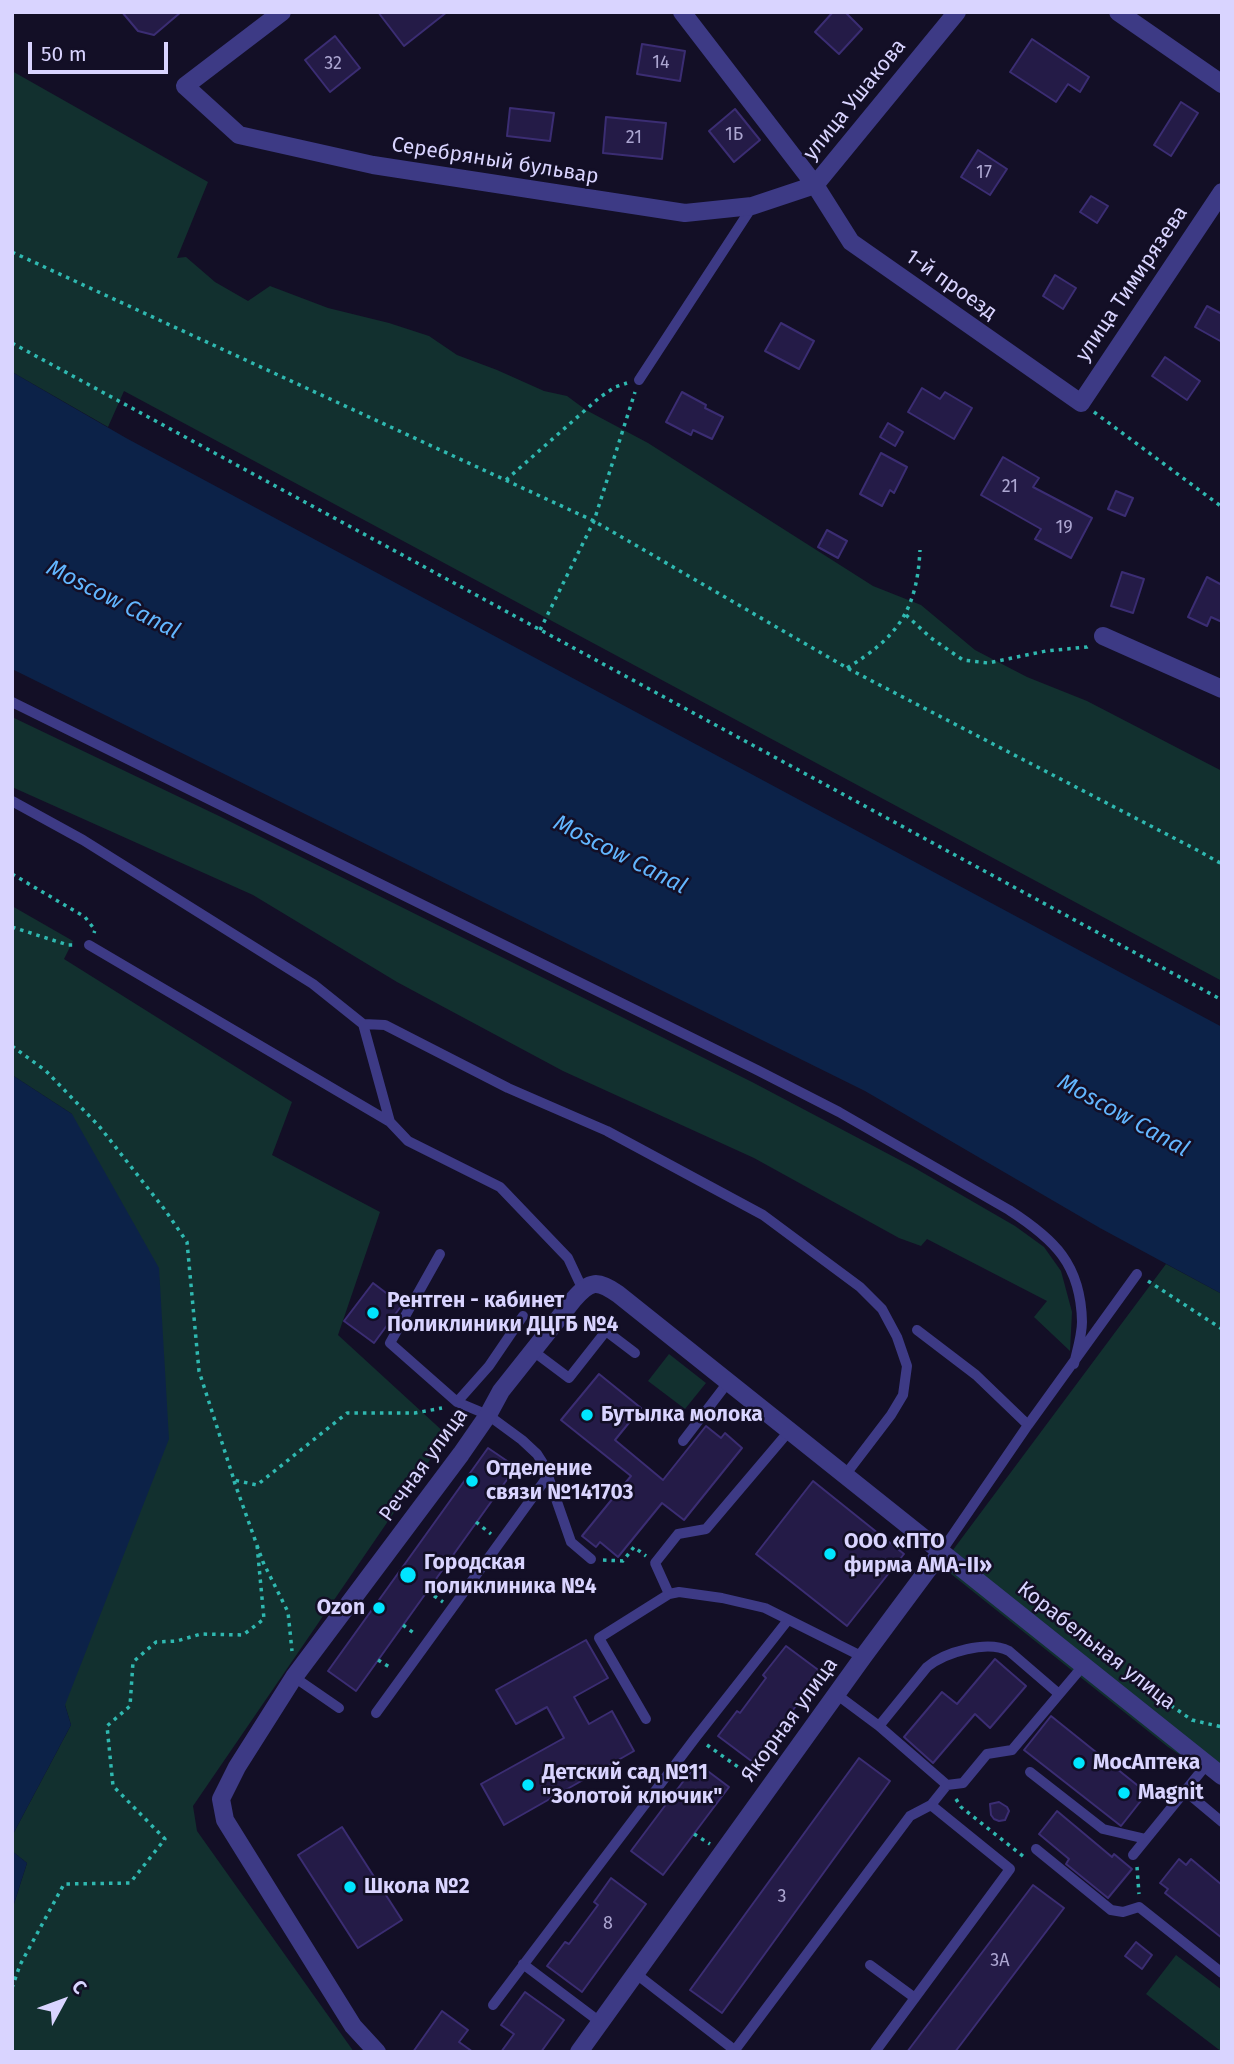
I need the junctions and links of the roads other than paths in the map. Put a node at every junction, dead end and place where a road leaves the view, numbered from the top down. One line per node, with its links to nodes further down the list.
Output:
1 (282, 12): 8 (street, Серебряный бульвар)
2 (682, 12): 6 (street, 1-й проезд)
3 (957, 12): 6 (street, улица Ушакова)
4 (1118, 12): 5 (street)
5 (1222, 84)
6 (815, 185): 8 (street, Серебряный бульвар); 10 (street, 1-й проезд)
7 (1222, 192): 10 (street, улица Тимирязева)
8 (752, 206): 9 (lane)
9 (639, 380)
10 (1081, 403)
11 (1103, 636): 12 (street)
12 (1222, 689)
13 (12, 702): 25 (lane)
14 (12, 801): 16 (lane)
15 (89, 945): 17 (lane)
16 (363, 1024): 17 (lane); 32 (lane)
17 (390, 1122): 20 (lane)
18 (440, 1254): 27 (lane)
19 (1137, 1274): 25 (lane)
20 (583, 1290): 23 (street, Речная улица); 26 (street)
21 (523, 1316): 27 (lane)
22 (917, 1330): 29 (lane)
23 (533, 1351): 24 (lane); 28 (street, Речная улица)
24 (635, 1353)
25 (1074, 1364): 29 (lane)
26 (729, 1381): 30 (street); 31 (lane)
27 (457, 1402): 28 (lane)
28 (488, 1415): 33 (lane); 40 (street, Речная улица)
29 (1028, 1425): 34 (lane)
30 (790, 1430): 32 (street); 36 (lane)
31 (683, 1441)
32 (846, 1474): 34 (street)
33 (548, 1476): 35 (lane); 44 (lane)
34 (941, 1552): 38 (street, Якорная улица); 39 (street, Корабельная улица)
35 (591, 1559)
36 (669, 1594): 37 (lane); 45 (lane)
37 (788, 1620): 38 (lane); 57 (lane)
38 (863, 1657): 42 (street, Якорная улица)
39 (1083, 1665): 41 (lane); 47 (street, Корабельная улица)
40 (294, 1677): 43 (lane); 65 (street, Речная улица)
41 (1059, 1694): 46 (lane); 50 (lane)
42 (836, 1695): 46 (lane); 59 (street, Якорная улица)
43 (339, 1708)
44 (376, 1713)
45 (646, 1719)
46 (879, 1726): 50 (lane)
47 (1207, 1763): 49 (street, Корабельная улица); 51 (lane)
48 (1030, 1772): 54 (lane)
49 (1222, 1776)
50 (947, 1786): 52 (lane)
51 (1185, 1791): 53 (lane); 54 (lane)
52 (931, 1804): 61 (lane); 64 (lane)
53 (1222, 1822)
54 (1146, 1839): 56 (lane)
55 (1036, 1849): 60 (lane)
56 (1133, 1855)
57 (523, 1964): 62 (lane); 63 (lane)
58 (870, 1965): 61 (lane)
59 (635, 1973): 63 (street, Якорная улица); 64 (lane)
60 (1222, 1973)
61 (915, 1998): 67 (lane)
62 (493, 2005)
63 (600, 2022): 66 (street, Якорная улица)
64 (736, 2051)
65 (377, 2052)
66 (579, 2052)
67 (875, 2052)

